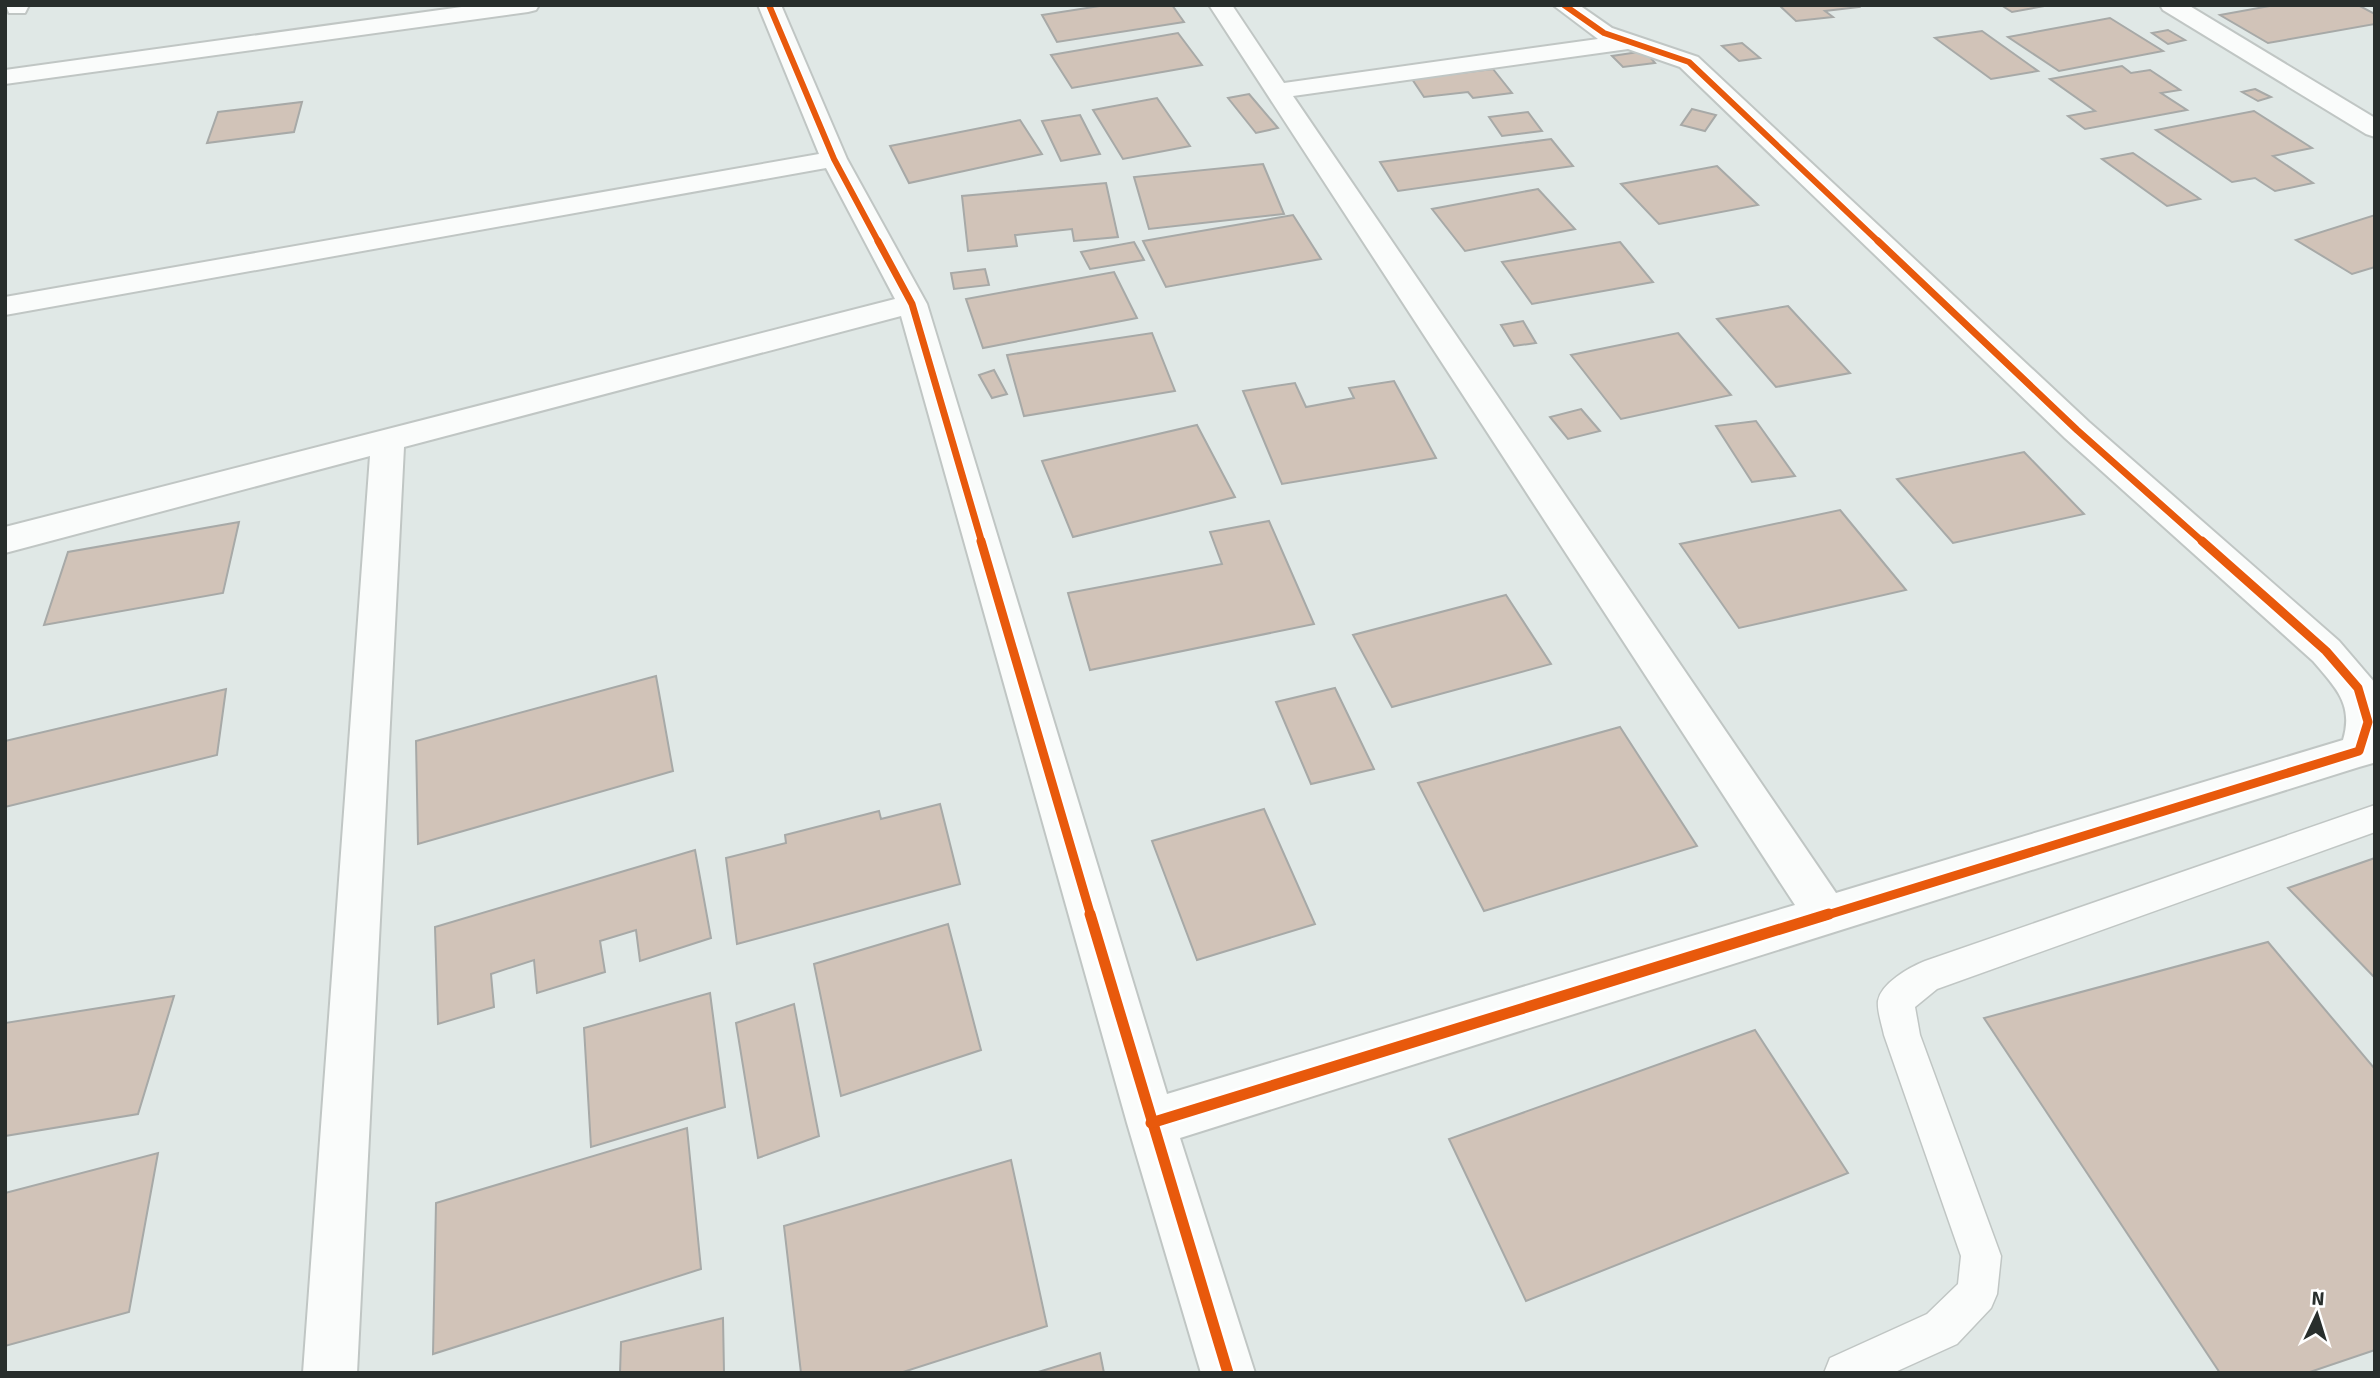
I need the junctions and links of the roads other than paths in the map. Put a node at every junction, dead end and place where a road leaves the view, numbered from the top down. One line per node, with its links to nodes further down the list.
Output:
1 (528, 5): 6 (street)
2 (769, 5): 11 (street)
3 (1220, 5): 9 (street)
4 (1564, 5): 7 (street)
5 (2171, 5): 10 (street)
6 (357, 16): 8 (street)
7 (1628, 42): 9 (street); 17 (street)
8 (5, 77)
9 (1277, 91): 17 (street)
10 (2375, 129)
11 (834, 159): 12 (street); 13 (street)
12 (912, 304): 14 (street); 18 (street)
13 (5, 306)
14 (387, 440): 15 (street); 19 (street)
15 (5, 540)
16 (2375, 818): 21 (lane)
17 (1826, 915): 18 (street)
18 (1151, 1123): 20 (street)
19 (330, 1373)
20 (1228, 1373)
21 (1845, 1373)

